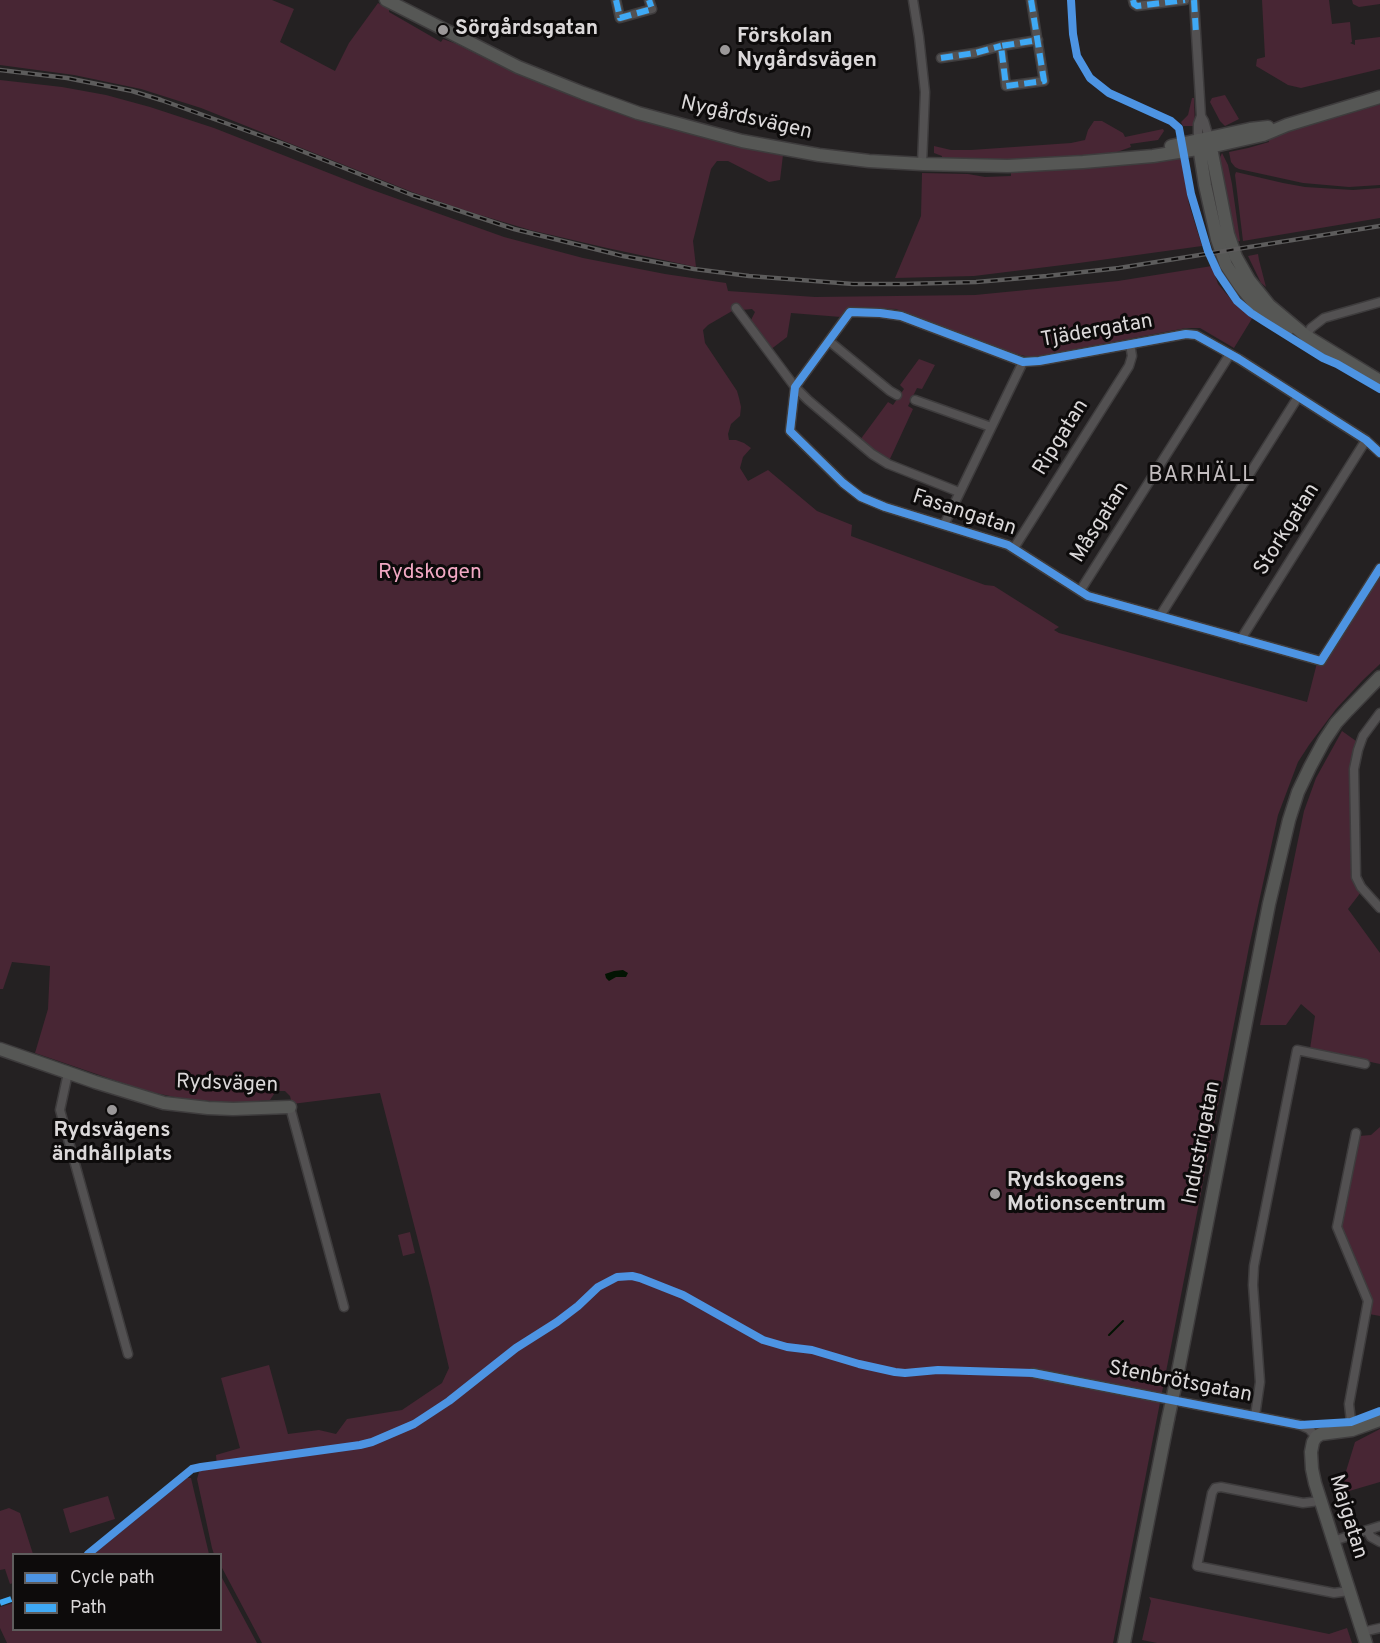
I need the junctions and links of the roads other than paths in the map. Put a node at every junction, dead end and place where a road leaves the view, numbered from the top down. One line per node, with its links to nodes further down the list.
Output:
1 (386, 0): 14 (street, Nygårdsvägen)
2 (615, 0): 3 (street)
3 (649, 0)
4 (913, 0): 14 (street)
5 (1031, 0): 9 (street)
6 (1133, 0): 7 (street)
7 (1185, 0)
8 (1194, 0): 13 (street)
9 (1038, 40): 10 (street); 10 (street)
10 (1001, 46): 11 (street)
11 (940, 58)
12 (1380, 98): 13 (street, Nygårdsvägen)
13 (1204, 144): 14 (street, Nygårdsvägen); 17 (street)
14 (922, 165)
15 (1380, 302): 17 (street)
16 (736, 308): 23 (street)
17 (1306, 336): 22 (street)
18 (829, 341): 21 (street, Tjädergatan); 23 (street, Tjädergatan); 24 (street)
19 (1130, 344): 20 (street, Tjädergatan); 21 (street, Tjädergatan); 32 (street, Ripgatan)
20 (1230, 354): 25 (street, Tjädergatan); 34 (street, Måsgatan)
21 (1023, 362): 27 (street)
22 (1380, 381)
23 (795, 387): 30 (street); 31 (street, Fasangatan)
24 (897, 395)
25 (1298, 397): 28 (street, Tjädergatan); 35 (street)
26 (915, 400): 27 (street)
27 (991, 428): 30 (street)
28 (1366, 440): 29 (street, Tjädergatan); 36 (street, Storkgatan)
29 (1380, 453)
30 (959, 492): 31 (street)
31 (944, 525): 32 (street, Fasangatan)
32 (1014, 548): 34 (street, Fasangatan)
33 (1380, 568): 36 (street, Fasangatan)
34 (1080, 591): 35 (street, Fasangatan)
35 (1160, 616): 36 (street, Fasangatan)
36 (1241, 639)
37 (1380, 677): 60 (street, Industrigatan, bridge)
38 (1380, 712): 39 (street)
39 (1380, 908)
40 (0, 1049): 42 (street, Rydsvägen)
41 (1365, 1064): 48 (street, Stenbrötsgatan)
42 (68, 1073): 43 (street, Rydsvägen); 46 (street)
43 (290, 1107): 45 (street, Rydsvägen)
44 (1356, 1133): 50 (street)
45 (344, 1307)
46 (128, 1354)
47 (1033, 1374): 48 (street, Stenbrötsgatan)
48 (1255, 1416): 51 (street, Stenbrötsgatan)
49 (1380, 1420): 50 (street)
50 (1352, 1430): 51 (street)
51 (1316, 1437): 52 (street, Majgatan)
52 (1320, 1501): 55 (street, Majgatan); 57 (street)
53 (1380, 1527): 54 (street)
54 (1367, 1530): 55 (street); 56 (street)
55 (1333, 1540): 57 (street, Majgatan)
56 (1380, 1542)
57 (1349, 1591): 59 (street, Majgatan)
58 (1380, 1628): 59 (street)
59 (1364, 1638)
60 (1124, 1643)

